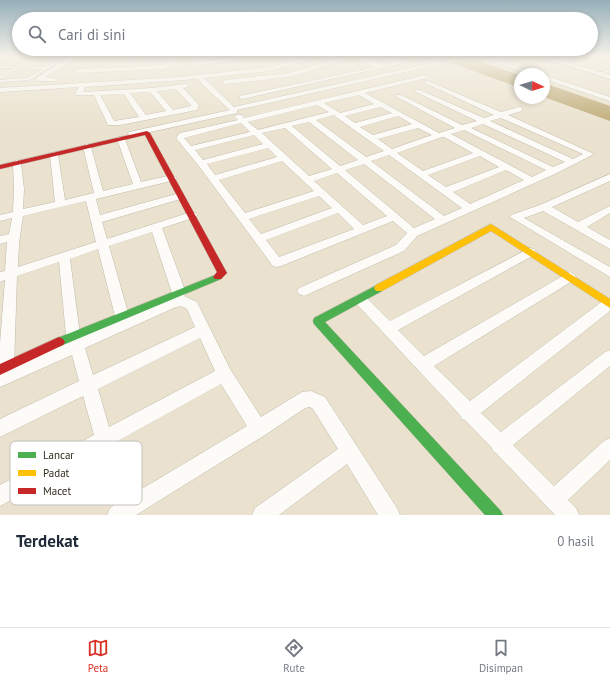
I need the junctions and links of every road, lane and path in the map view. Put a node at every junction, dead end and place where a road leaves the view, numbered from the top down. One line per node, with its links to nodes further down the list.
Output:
1 (26, 80): 12 (lane)
2 (156, 80): 15 (street)
3 (202, 80): 14 (street)
4 (257, 80): 19 (street)
5 (261, 80): 22 (street)
6 (289, 80): 16 (street)
7 (319, 80): 16 (street)
8 (367, 80): 32 (street)
9 (426, 80): 17 (street)
10 (426, 80): 25 (street)
11 (553, 80): 28 (street)
12 (0, 82)
13 (225, 82): 19 (street)
14 (204, 83): 18 (street); 32 (street)
15 (83, 85): 20 (street); 26 (street)
16 (297, 85): 22 (street)
17 (436, 87): 24 (street); 36 (street)
18 (179, 88): 21 (street); 33 (street)
19 (244, 88): 22 (street); 27 (street)
20 (0, 90)
21 (152, 90): 23 (street); 33 (street)
22 (275, 90)
23 (126, 92): 26 (street); 37 (street)
24 (418, 92): 40 (street); 44 (street)
25 (360, 93): 29 (street); 30 (street)
26 (96, 94): 37 (street)
27 (242, 97)
28 (610, 99)
29 (381, 102): 34 (street); 35 (street)
30 (318, 103): 34 (street); 39 (street)
31 (519, 109): 36 (street)
32 (234, 110): 39 (street); 49 (street)
33 (171, 113): 37 (street)
34 (336, 114): 38 (street); 43 (street)
35 (398, 114): 42 (street); 43 (street)
36 (501, 115): 40 (street); 58 (street)
37 (144, 118)
38 (310, 119): 41 (street); 57 (street)
39 (242, 120): 45 (street); 52 (street)
40 (482, 122): 44 (street); 58 (street)
41 (286, 125): 45 (street); 63 (street)
42 (418, 125): 46 (street); 47 (street)
43 (354, 126): 47 (street)
44 (463, 128): 46 (street); 64 (street)
45 (256, 132): 50 (street); 52 (street)
46 (442, 135): 53 (street); 54 (street)
47 (372, 138): 53 (street)
48 (121, 139): 51 (street); 67 (street); 71 (street)
49 (100, 141)
50 (269, 145): 56 (street); 60 (street)
51 (87, 147): 55 (street); 74 (street)
52 (190, 149): 60 (street)
53 (391, 152): 57 (street); 65 (street)
54 (480, 153): 61 (street); 65 (street)
55 (54, 155): 59 (street); 76 (street)
56 (283, 158): 68 (street); 69 (street)
57 (364, 161): 63 (street); 87 (street)
58 (573, 162): 64 (street)
59 (17, 163): 62 (street); 81 (street)
60 (201, 163): 68 (street)
61 (506, 166): 70 (street); 72 (street)
62 (0, 167)
63 (338, 169): 69 (street); 83 (street)
64 (554, 171): 70 (street)
65 (422, 174): 72 (street)
66 (610, 177): 77 (street)
67 (172, 178): 71 (street); 75 (street)
68 (213, 179): 85 (street)
69 (307, 180): 73 (street)
70 (531, 180): 78 (street)
71 (138, 186): 74 (street)
72 (446, 191): 78 (street)
73 (320, 192): 79 (street); 85 (street)
74 (94, 196): 76 (street); 86 (street)
75 (180, 196): 82 (street); 86 (street)
76 (60, 204): 81 (street)
77 (544, 207): 89 (street); 100 (street)
78 (470, 208): 87 (street)
79 (339, 209): 90 (street); 93 (street)
80 (610, 209): 89 (street)
81 (18, 214): 84 (street); 92 (street)
82 (192, 216): 88 (street); 104 (street)
83 (394, 217): 90 (street); 91 (street)
84 (0, 218)
85 (242, 218): 93 (street)
86 (96, 220): 95 (street)
87 (443, 220): 91 (street)
88 (156, 227): 95 (street); 104 (street)
89 (578, 227): 96 (street)
90 (361, 230): 93 (street)
91 (413, 233): 103 (street)
92 (14, 239): 94 (street); 97 (street); 101 (street)
93 (259, 239)
94 (0, 240)
95 (102, 244): 99 (street); 107 (street)
96 (610, 245)
97 (0, 246)
98 (530, 252): 102 (street); 105 (street); 108 (street)
99 (64, 257): 101 (street); 110 (street)
100 (610, 273)
101 (6, 275): 113 (street)
102 (570, 278): 106 (street); 112 (street)
103 (304, 291)
104 (179, 293): 107 (street)
105 (360, 300): 108 (street); 132 (street)
106 (610, 304): 116 (street)
107 (122, 316): 110 (street)
108 (388, 329): 112 (street)
109 (202, 330): 110 (street); 114 (street); 115 (street)
110 (75, 340): 113 (street); 115 (street)
111 (610, 357): 121 (street)
112 (423, 365): 116 (street)
113 (2, 372)
114 (224, 374): 118 (street); 119 (street)
115 (88, 385): 117 (street); 119 (street)
116 (468, 413): 121 (street)
117 (0, 428)
118 (259, 429): 123 (street); 127 (street)
119 (105, 439): 120 (street)
120 (101, 441)
121 (499, 445): 126 (street)
122 (610, 447): 126 (street)
123 (350, 451): 130 (street); 131 (street)
124 (10, 491): 125 (street)
125 (0, 496)
126 (554, 500): 133 (street)
127 (142, 501)
128 (135, 505): 129 (street)
129 (122, 513)
130 (262, 515)
131 (390, 515)
132 (496, 515)
133 (569, 515)

